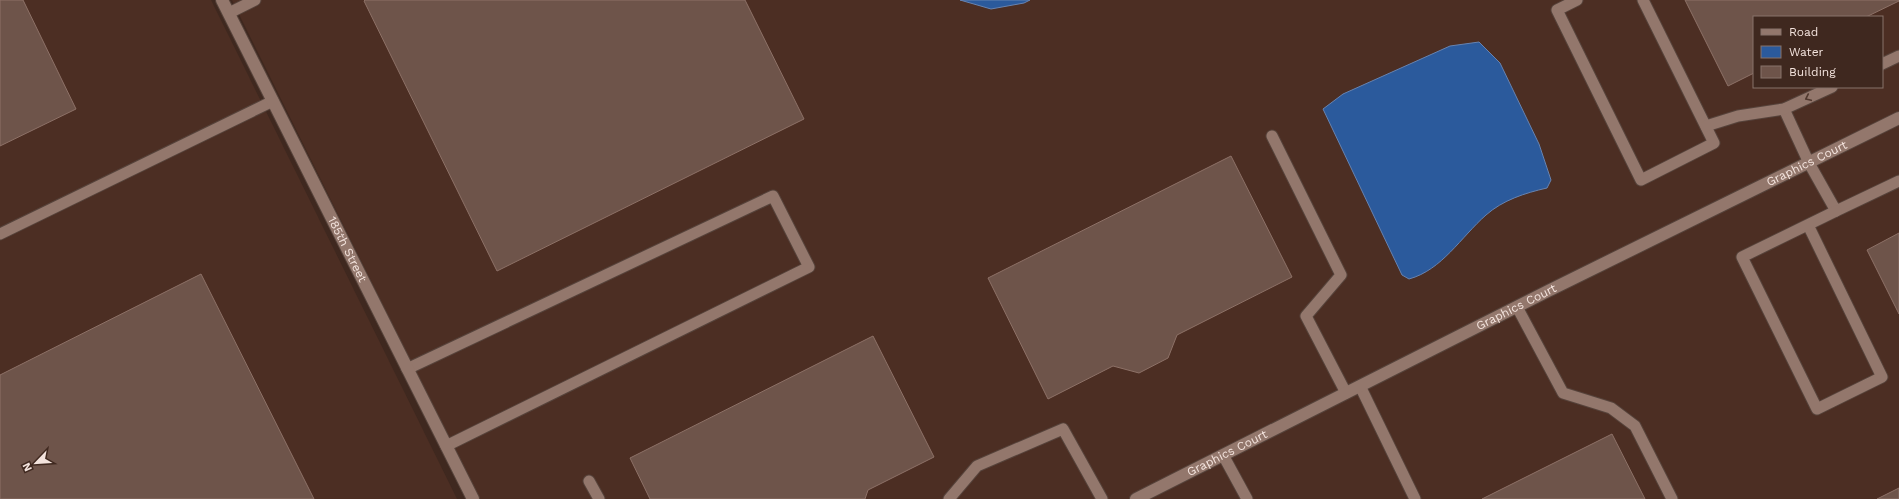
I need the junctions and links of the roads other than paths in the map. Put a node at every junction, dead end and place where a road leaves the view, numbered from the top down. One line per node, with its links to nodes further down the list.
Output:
1 (222, 0): 5 (street, 185th Street)
2 (255, 0): 5 (lane)
3 (1577, 0): 12 (lane)
4 (1642, 0): 12 (lane)
5 (229, 13): 9 (street, 185th Street)
6 (1899, 56): 7 (lane)
7 (1883, 64)
8 (1830, 88): 10 (lane, one-way to 10)
9 (273, 102): 18 (lane); 20 (street, 185th Street)
10 (1784, 109): 12 (lane); 14 (lane)
11 (1899, 118): 14 (street, Graphics Court)
12 (1706, 126)
13 (1272, 136): 22 (lane)
14 (1809, 163): 16 (lane); 19 (street, Graphics Court)
15 (1899, 181): 16 (lane)
16 (1836, 211): 17 (lane)
17 (1808, 225): 17 (lane)
18 (0, 234)
19 (1517, 307): 21 (street, Graphics Court); 33 (lane)
20 (407, 369): 23 (street, 185th Street); 23 (lane)
21 (1360, 386): 22 (street, Graphics Court); 32 (lane)
22 (1346, 394): 24 (street, Graphics Court)
23 (446, 446): 26 (street, 185th Street)
24 (1223, 455): 30 (street, Graphics Court); 31 (lane)
25 (589, 481): 27 (lane)
26 (472, 499)
27 (599, 499)
28 (949, 499): 29 (lane)
29 (1102, 499)
30 (1136, 499)
31 (1247, 499)
32 (1414, 499)
33 (1672, 499)

